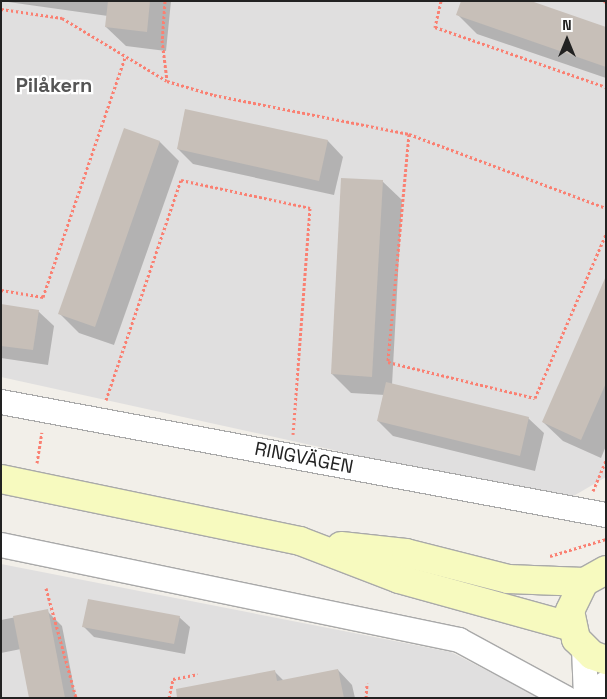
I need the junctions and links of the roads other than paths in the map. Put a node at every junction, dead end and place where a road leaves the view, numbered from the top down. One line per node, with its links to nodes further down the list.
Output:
1 (1, 402): 3 (street, RINGVÄGEN)
2 (1, 479): 4 (main road)
3 (606, 515)
4 (300, 541): 6 (main road); 7 (main road)
5 (1, 545): 8 (street)
6 (595, 576): 7 (main road)
7 (587, 645): 8 (street)
8 (588, 694)

